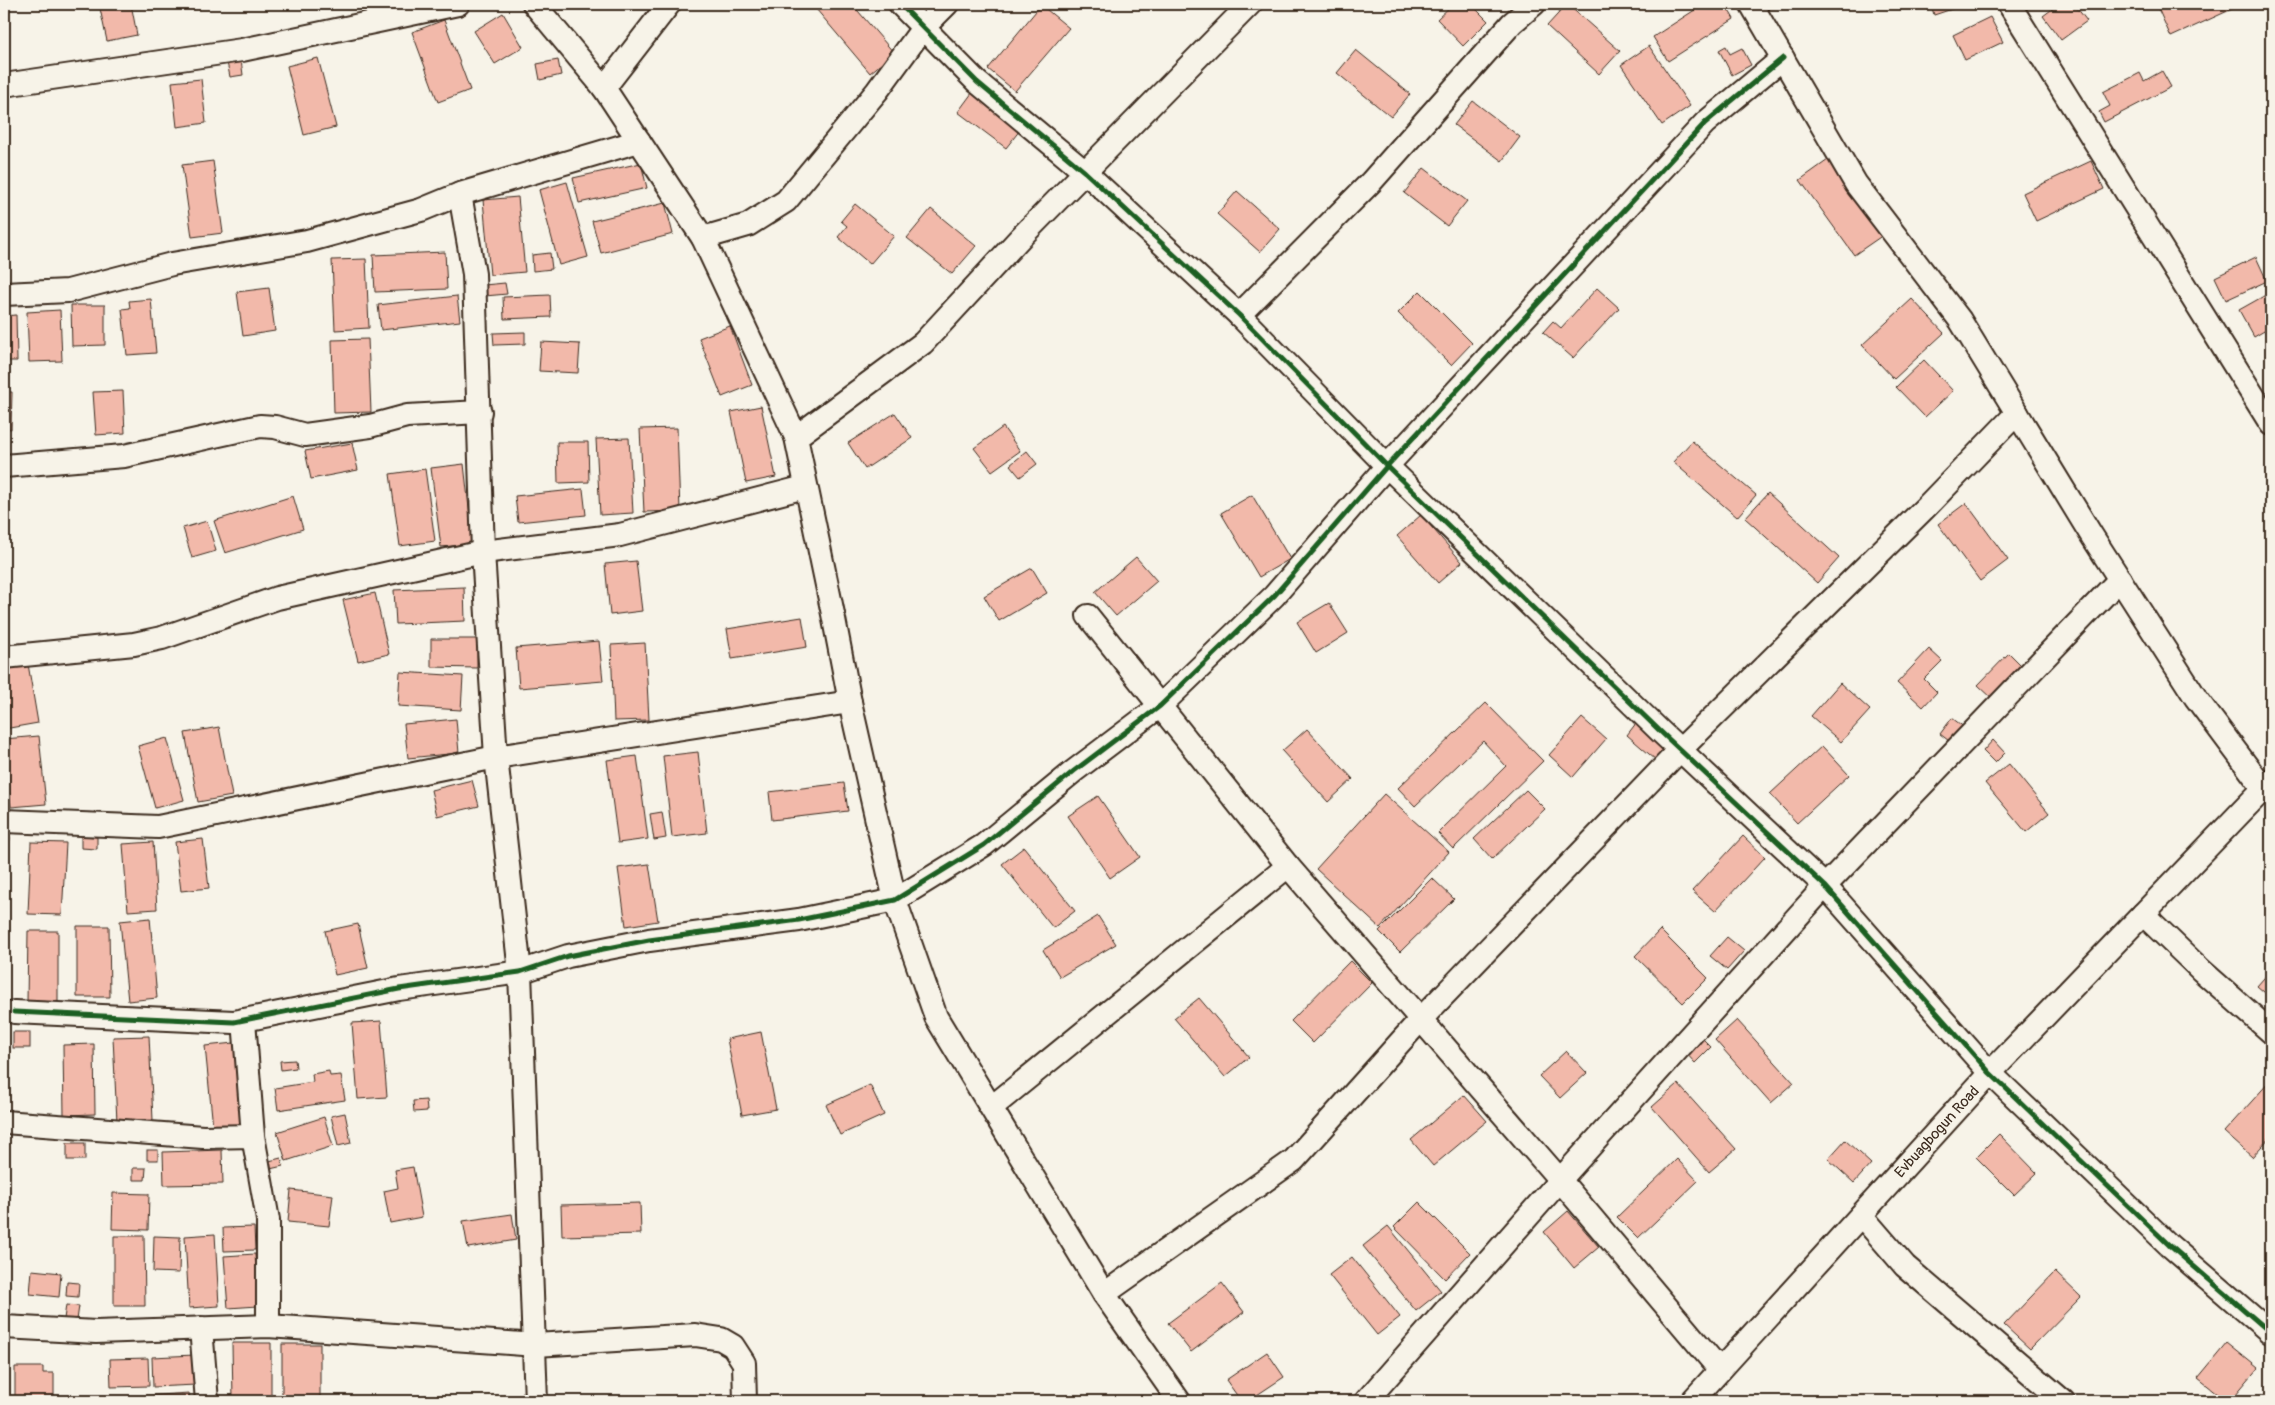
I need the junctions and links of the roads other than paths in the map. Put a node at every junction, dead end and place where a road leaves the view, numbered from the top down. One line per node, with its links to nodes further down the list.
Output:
1 (458, 4): 12 (street)
2 (534, 4): 13 (street)
3 (669, 4): 13 (street)
4 (900, 4): 10 (street)
5 (947, 4): 10 (street)
6 (1250, 4): 15 (street)
7 (1534, 4): 19 (street)
8 (1751, 4): 11 (street)
9 (2009, 4): 22 (street)
10 (923, 28): 15 (street); 17 (street)
11 (1783, 58): 21 (street); 25 (street)
12 (4, 85)
13 (604, 88): 14 (street)
14 (639, 141): 16 (street); 17 (street)
15 (1085, 172): 19 (street); 23 (street)
16 (460, 194): 18 (street); 20 (street)
17 (703, 238): 23 (street)
18 (4, 294)
19 (1239, 314): 25 (street)
20 (480, 412): 24 (street); 27 (street)
21 (2017, 413): 28 (street); 33 (street)
22 (2271, 424)
23 (796, 437): 26 (street)
24 (4, 466)
25 (1387, 466): 32 (street); 33 (street)
26 (805, 487): 27 (street); 31 (street)
27 (483, 552): 30 (street); 34 (street)
28 (2120, 579): 35 (street); 38 (street)
29 (1088, 616): 32 (street)
30 (4, 657)
31 (850, 702): 34 (street); 39 (street)
32 (1160, 706): 37 (street); 39 (street)
33 (1680, 750): 38 (street); 43 (street)
34 (496, 757): 36 (street); 41 (street)
35 (2267, 785): 40 (street, Evbuagbogun Road)
36 (4, 820)
37 (1288, 866): 43 (street); 47 (street)
38 (1825, 886): 46 (street); 50 (street)
39 (895, 900): 41 (street); 47 (street)
40 (2143, 914): 45 (street); 46 (street, Evbuagbogun Road)
41 (520, 972): 44 (street); 57 (street)
42 (14, 1012): 44 (street)
43 (1421, 1019): 50 (street); 52 (street)
44 (244, 1020): 49 (street)
45 (2271, 1032)
46 (1990, 1073): 51 (street, Evbuagbogun Road); 56 (street)
47 (992, 1107): 52 (street)
48 (4, 1122): 49 (street)
49 (253, 1136): 53 (street)
50 (1560, 1180): 58 (street); 63 (street)
51 (1861, 1215): 58 (street, Evbuagbogun Road); 65 (street)
52 (1104, 1294): 59 (street)
53 (268, 1326): 55 (street); 57 (street)
54 (4, 1327): 55 (street)
55 (200, 1328): 60 (street)
56 (2271, 1333)
57 (536, 1345): 61 (street); 62 (street)
58 (1720, 1370): 64 (street, Evbuagbogun Road)
59 (1174, 1400)
60 (207, 1401)
61 (536, 1401)
62 (745, 1401)
63 (1366, 1401)
64 (1692, 1401)
65 (2063, 1401)

